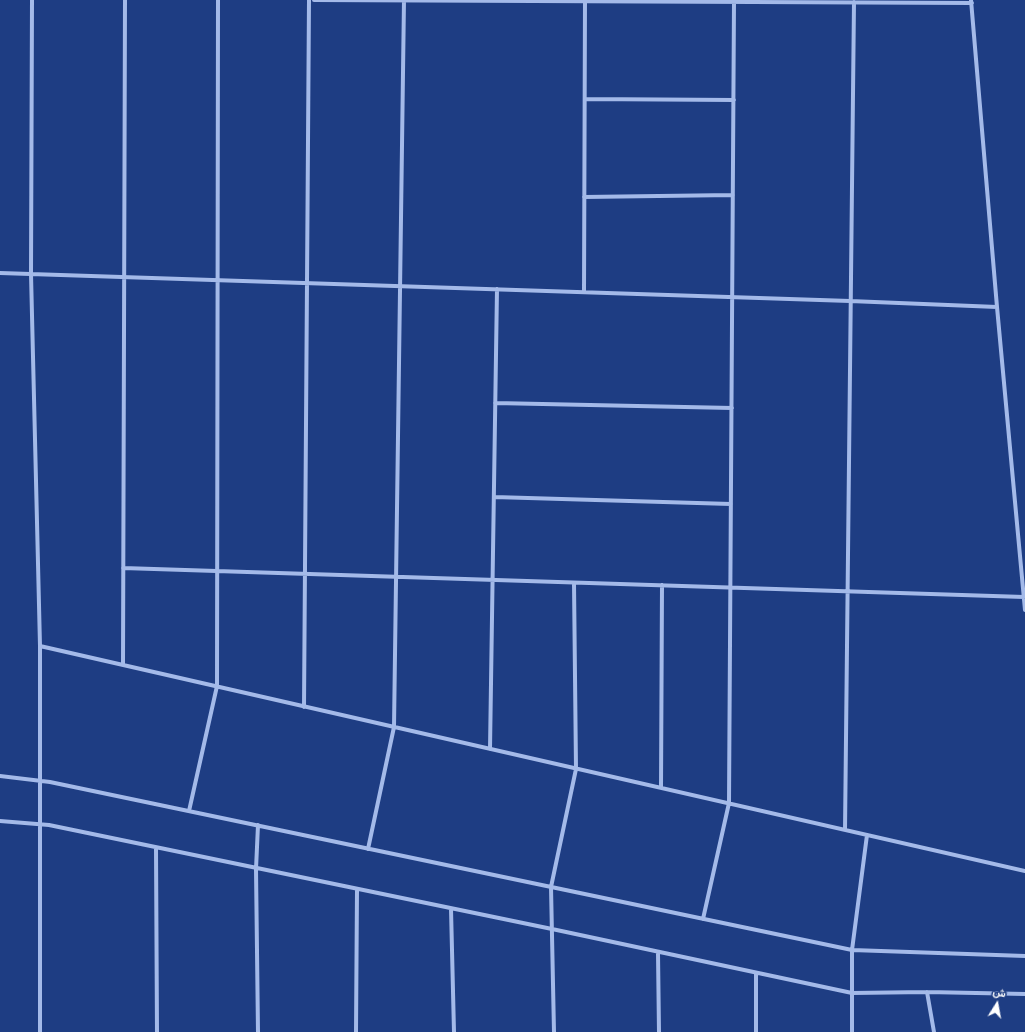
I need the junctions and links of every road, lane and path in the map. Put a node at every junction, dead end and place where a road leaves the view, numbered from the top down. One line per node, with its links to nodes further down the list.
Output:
1 (32, 0): 19 (street)
2 (125, 0): 20 (street)
3 (218, 0): 21 (street)
4 (310, 0): 22 (street)
5 (314, 0): 6 (street)
6 (404, 0): 7 (street); 23 (street)
7 (494, 0): 8 (street)
8 (585, 1): 9 (street); 14 (street)
9 (680, 1): 11 (street)
10 (773, 1): 11 (street); 12 (street)
11 (734, 2): 15 (street)
12 (854, 2): 13 (street); 27 (street)
13 (972, 2): 28 (street)
14 (585, 99): 15 (street); 17 (street)
15 (734, 100): 16 (street)
16 (733, 195): 17 (street); 26 (street)
17 (584, 197): 25 (street)
18 (0, 273): 19 (street)
19 (31, 274): 20 (street); 44 (street)
20 (124, 277): 21 (street); 33 (street)
21 (217, 280): 22 (street); 34 (street)
22 (307, 283): 23 (street); 35 (street)
23 (400, 286): 24 (street); 36 (street)
24 (497, 290): 25 (street); 29 (street)
25 (584, 292): 26 (street)
26 (732, 297): 27 (street); 30 (street)
27 (850, 301): 28 (street); 41 (street)
28 (997, 307): 42 (street)
29 (495, 403): 30 (street); 31 (street)
30 (732, 408): 32 (street)
31 (494, 497): 32 (street); 37 (street)
32 (731, 504): 40 (street)
33 (123, 568): 34 (street); 45 (street)
34 (217, 571): 35 (street); 46 (street)
35 (305, 574): 36 (street); 47 (street)
36 (396, 577): 37 (street); 48 (street)
37 (493, 580): 38 (street); 49 (street)
38 (574, 583): 39 (street); 50 (street)
39 (662, 585): 40 (street); 53 (street)
40 (730, 588): 41 (street); 54 (street)
41 (848, 591): 42 (street); 59 (street)
42 (1024, 597): 43 (street)
43 (1025, 610)
44 (40, 646): 45 (street); 52 (street)
45 (123, 665): 46 (street)
46 (217, 686): 47 (street); 55 (street)
47 (304, 706): 48 (street)
48 (394, 727): 49 (street); 62 (street)
49 (490, 749): 50 (street)
50 (576, 769): 53 (street); 65 (street)
51 (0, 776): 52 (street)
52 (40, 781): 55 (street); 57 (street)
53 (661, 788): 54 (street)
54 (729, 804): 59 (street); 68 (street)
55 (189, 811): 58 (street)
56 (0, 821): 57 (street)
57 (39, 825): 61 (street); 77 (street)
58 (258, 826): 62 (street); 63 (street)
59 (845, 830): 60 (street)
60 (866, 835): 64 (street); 70 (street)
61 (156, 848): 63 (street); 78 (street)
62 (368, 849): 65 (street)
63 (256, 869): 66 (street); 79 (street)
64 (1025, 871)
65 (551, 887): 68 (street); 69 (street)
66 (357, 890): 67 (street); 80 (street)
67 (452, 909): 69 (street); 81 (street)
68 (703, 919): 70 (street)
69 (552, 929): 71 (street); 82 (street)
70 (852, 950): 72 (street); 75 (street)
71 (658, 953): 73 (street); 83 (street)
72 (1025, 956)
73 (756, 973): 75 (street); 84 (street)
74 (927, 992): 75 (street); 76 (street); 86 (street)
75 (852, 993): 85 (street)
76 (1025, 994)
77 (40, 1032)
78 (157, 1032)
79 (258, 1032)
80 (356, 1032)
81 (454, 1032)
82 (554, 1032)
83 (659, 1032)
84 (756, 1032)
85 (852, 1032)
86 (934, 1032)

